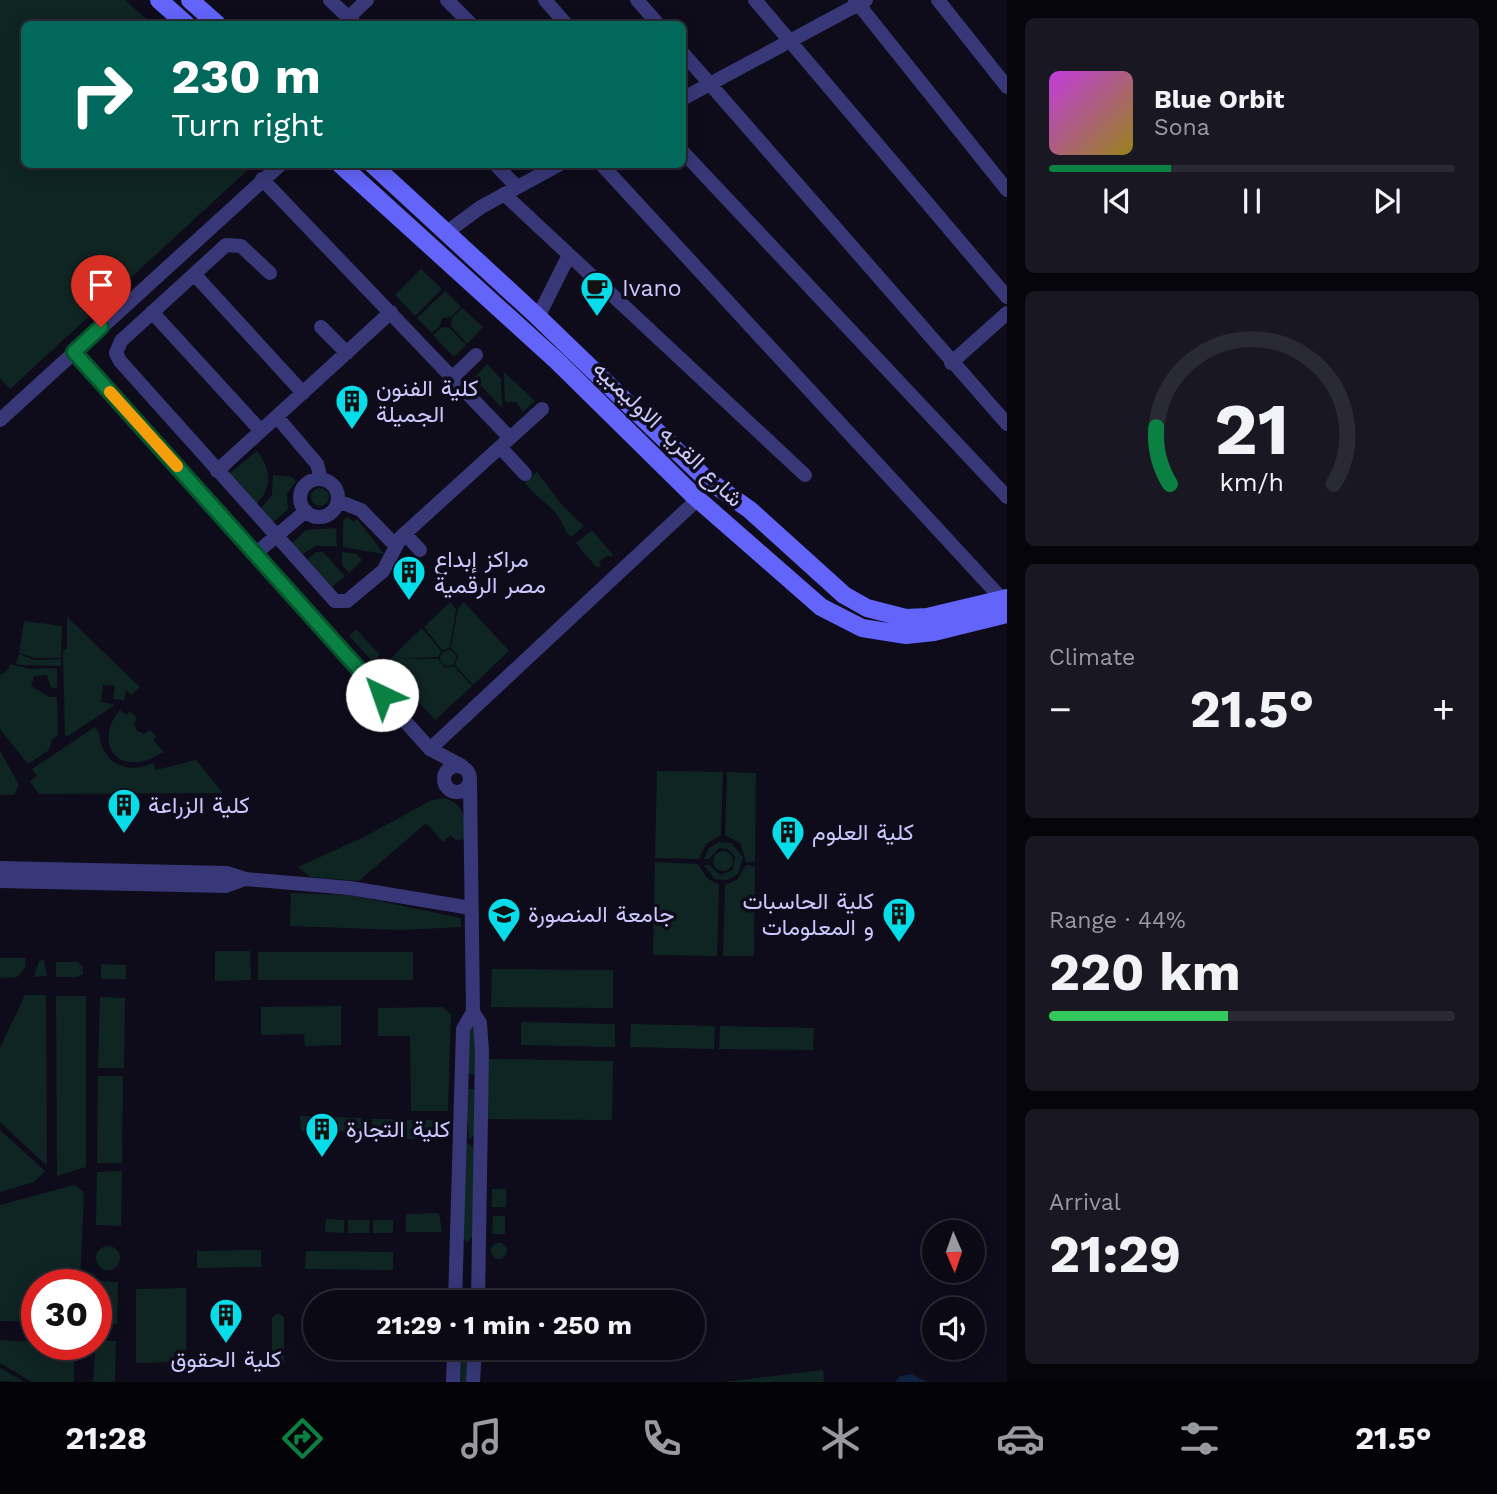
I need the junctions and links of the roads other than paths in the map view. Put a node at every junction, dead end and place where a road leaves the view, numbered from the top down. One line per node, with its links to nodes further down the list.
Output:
1 (159, 0): 11 (main road)
2 (190, 0): 12 (main road)
3 (330, 0): 13 (street)
4 (367, 0): 13 (street)
5 (447, 0): 14 (street)
6 (545, 0): 15 (street)
7 (637, 0): 16 (street)
8 (755, 0): 17 (street)
9 (938, 0): 20 (street)
10 (859, 1): 17 (street); 31 (street)
11 (183, 21)
12 (214, 21)
13 (351, 21)
14 (468, 21)
15 (563, 21)
16 (655, 21)
17 (791, 41): 19 (street); 36 (street)
18 (686, 56): 19 (street)
19 (711, 84): 21 (street); 47 (street)
20 (1007, 87)
21 (686, 97)
22 (686, 155): 60 (street)
23 (275, 168): 29 (street)
24 (342, 168): 46 (main road, شارع القريه الاوليمبيه)
25 (376, 168): 32 (main road, شارع القريه الاوليمبيه)
26 (497, 168): 30 (street)
27 (552, 168): 30 (street)
28 (605, 168): 69 (street)
29 (262, 179): 38 (street); 43 (street)
30 (510, 190): 32 (street); 33 (street)
31 (1007, 190)
32 (447, 232): 40 (main road, شارع القريه الاوليمبيه)
33 (569, 255): 40 (street); 58 (street)
34 (194, 274): 35 (street); 37 (street); 49 (street)
35 (270, 274)
36 (1007, 297)
37 (152, 312): 54 (street); 56 (street)
38 (391, 312): 44 (street); 48 (street)
39 (1007, 313): 47 (street)
40 (538, 317): 42 (main road, شارع القريه الاوليمبيه)
41 (321, 327): 44 (street)
42 (569, 348): 46 (main road); 68 (main road, شارع القريه الاوليمبيه)
43 (74, 352): 52 (street); 67 (street)
44 (347, 353): 49 (street)
45 (476, 355): 48 (street)
46 (557, 361): 61 (main road, شارع القريه الاوليمبيه)
47 (951, 363): 53 (street)
48 (452, 378): 55 (street)
49 (303, 393): 51 (street)
50 (542, 409): 55 (street)
51 (277, 417): 54 (street); 59 (street)
52 (0, 420)
53 (1007, 424)
54 (261, 431): 56 (street)
55 (505, 443): 57 (street); 65 (street)
56 (216, 471): 64 (street)
57 (525, 474)
58 (805, 475)
59 (321, 479): 62 (street); 63 (street)
60 (1007, 497)
61 (698, 499): 70 (main road, شارع القريه الاوليمبيه); 71 (street)
62 (338, 501): 63 (street); 65 (street)
63 (306, 511): 64 (street)
64 (275, 537): 65 (street); 67 (street)
65 (400, 540): 66 (street)
66 (420, 550)
67 (255, 554): 71 (street)
68 (844, 595): 69 (main road, شارع القريه الاوليمبيه); 70 (main road)
69 (1005, 603): 70 (main road, شارع القريه الاوليمبيه)
70 (832, 615)
71 (430, 749): 72 (street); 74 (street)
72 (462, 766): 73 (street); 74 (street)
73 (470, 782): 74 (street); 75 (street)
74 (448, 786): 75 (street)
75 (472, 810): 79 (street)
76 (0, 868): 77 (street)
77 (245, 879): 78 (street); 79 (street)
78 (0, 880)
79 (471, 908): 80 (street)
80 (473, 1012): 81 (street); 82 (street)
81 (461, 1081): 82 (street); 83 (street)
82 (482, 1081): 84 (street)
83 (455, 1290)
84 (478, 1290)
85 (454, 1360): 87 (street)
86 (474, 1360): 88 (street)
87 (453, 1382)
88 (473, 1382)

